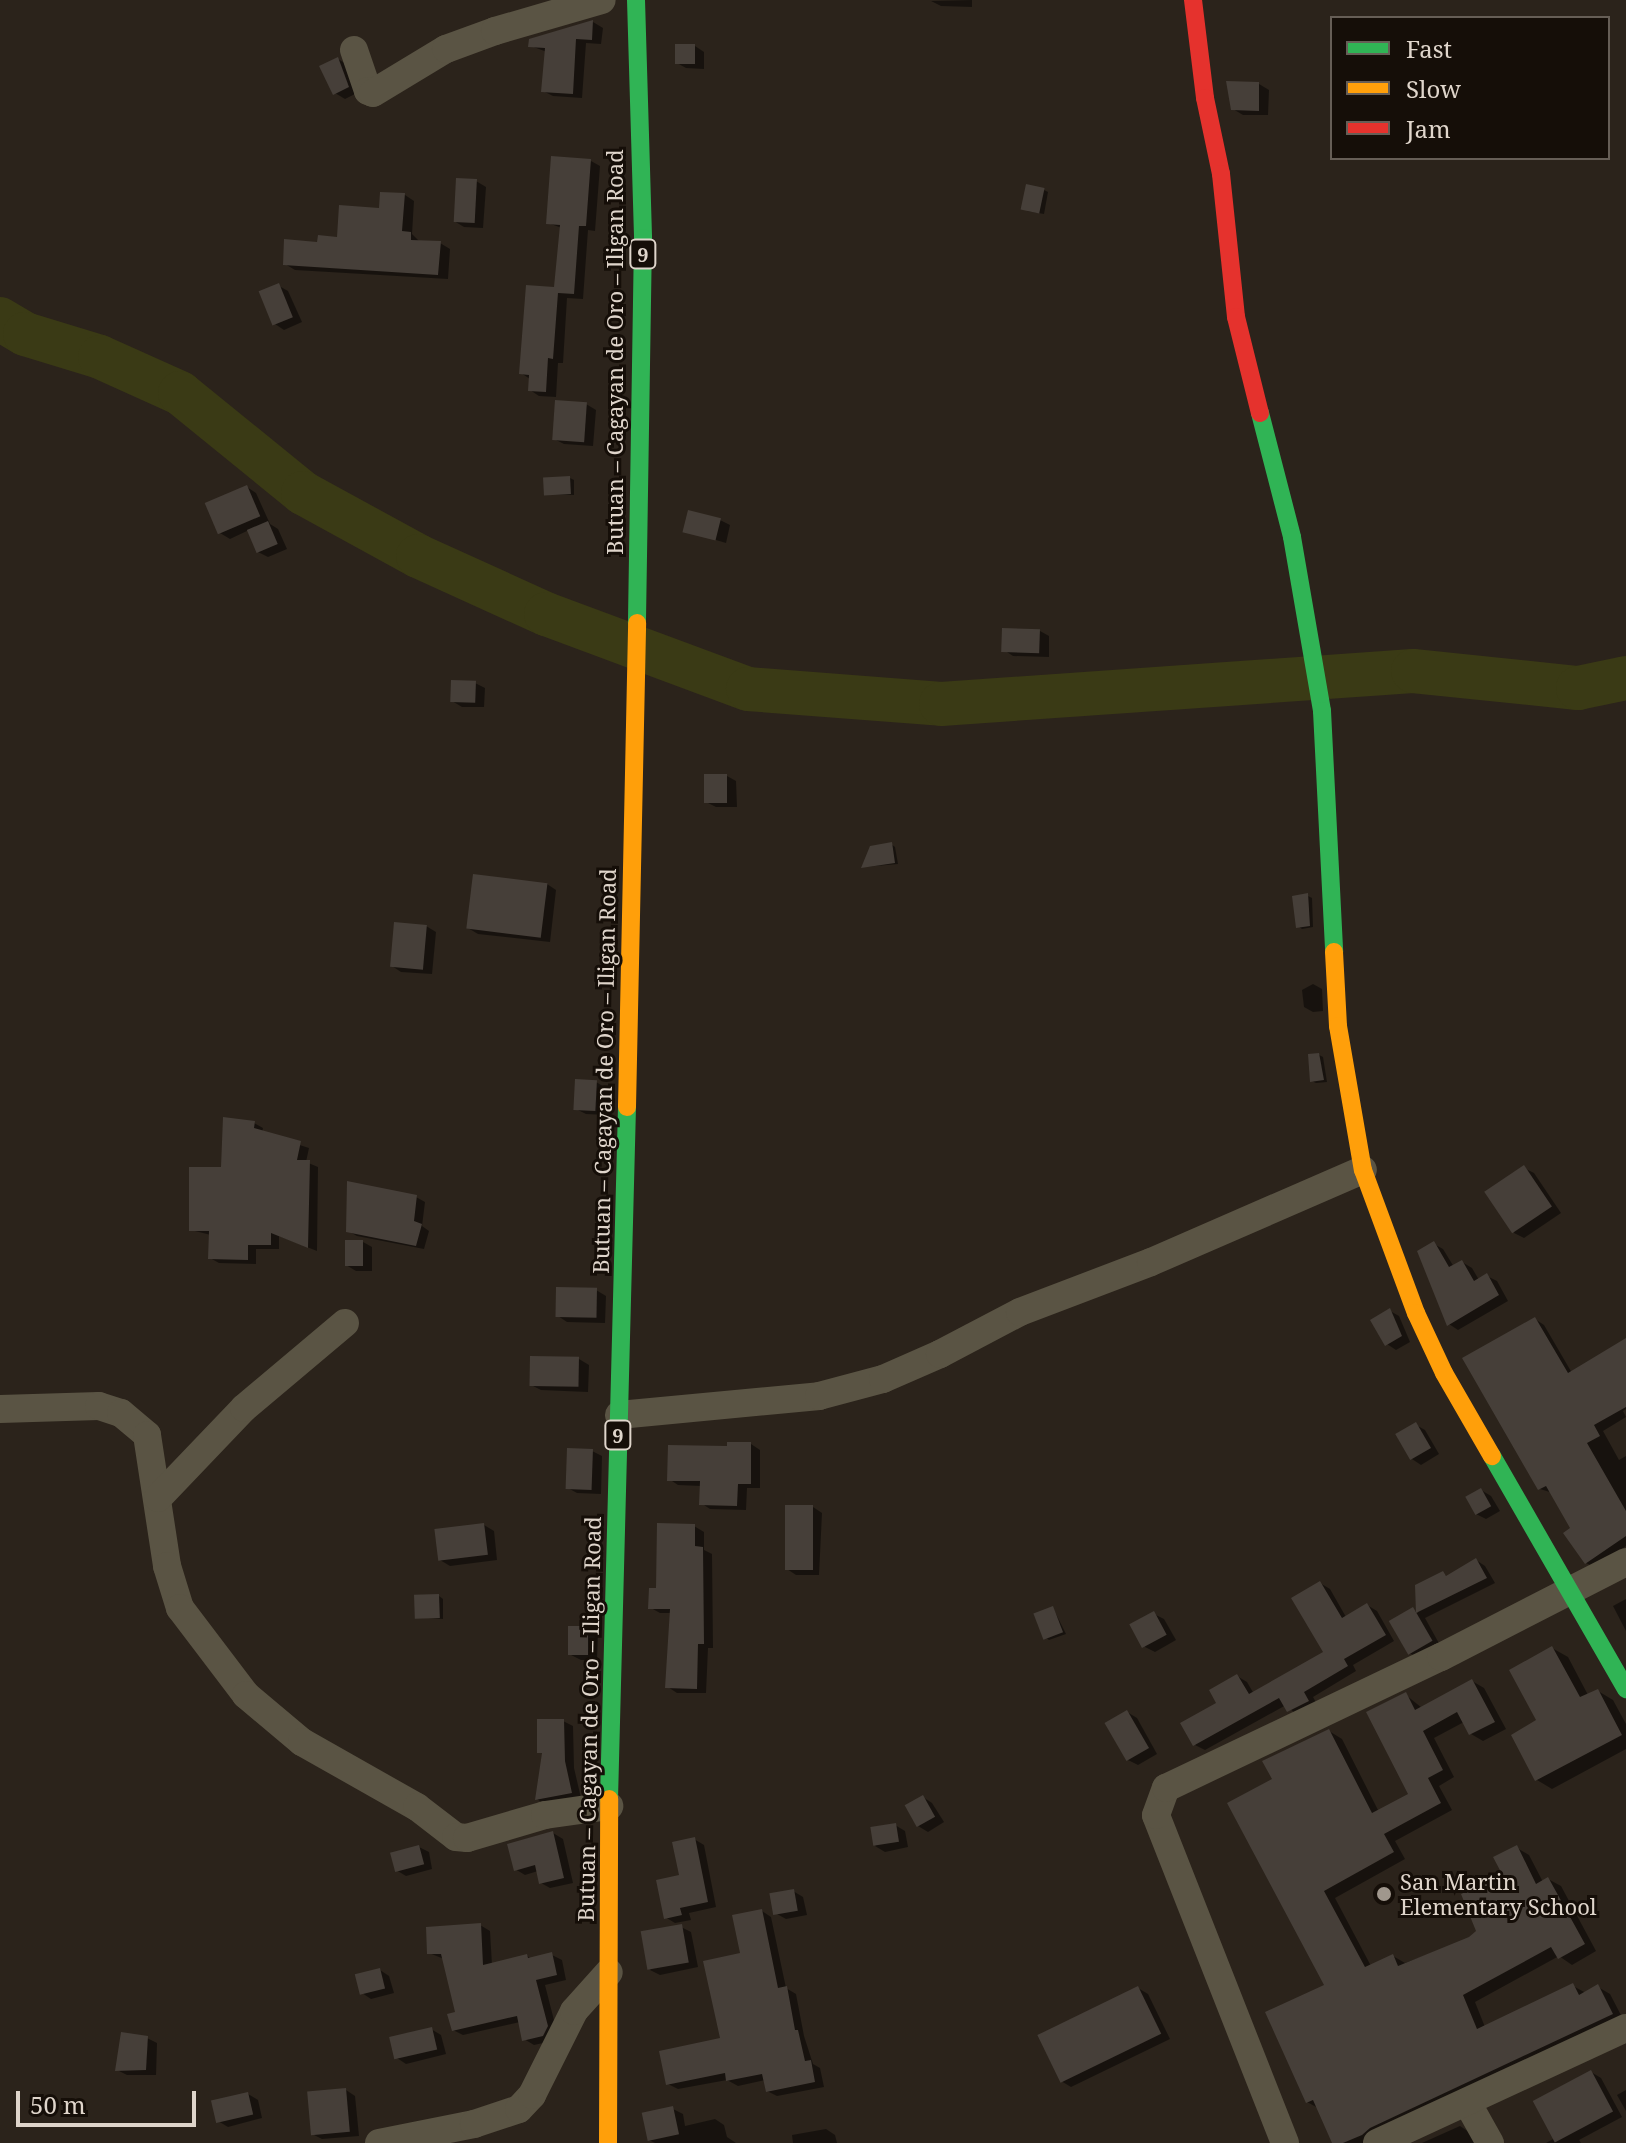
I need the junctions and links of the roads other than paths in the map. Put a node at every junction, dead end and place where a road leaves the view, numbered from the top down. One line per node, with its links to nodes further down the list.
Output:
1 (602, 0): 4 (street)
2 (636, 0): 8 (main road, Butuan – Cagayan de Oro – Iligan Road / 9)
3 (1193, 0): 5 (main road)
4 (354, 50)
5 (1363, 1170): 8 (street); 11 (main road)
6 (345, 1323): 9 (street)
7 (0, 1409): 9 (street)
8 (619, 1415): 13 (main road, Butuan – Cagayan de Oro – Iligan Road / 9)
9 (158, 1498): 13 (street)
10 (1626, 1562): 11 (street)
11 (1572, 1591): 12 (main road); 19 (street)
12 (1626, 1689)
13 (609, 1806): 14 (main road, Butuan – Cagayan de Oro – Iligan Road / 9)
14 (609, 1972): 17 (street); 18 (main road, Butuan – Cagayan de Oro – Iligan Road / 9)
15 (1626, 2028): 16 (street)
16 (1467, 2102): 20 (street); 21 (street)
17 (379, 2143)
18 (608, 2143)
19 (1285, 2143)
20 (1377, 2143)
21 (1490, 2143)

